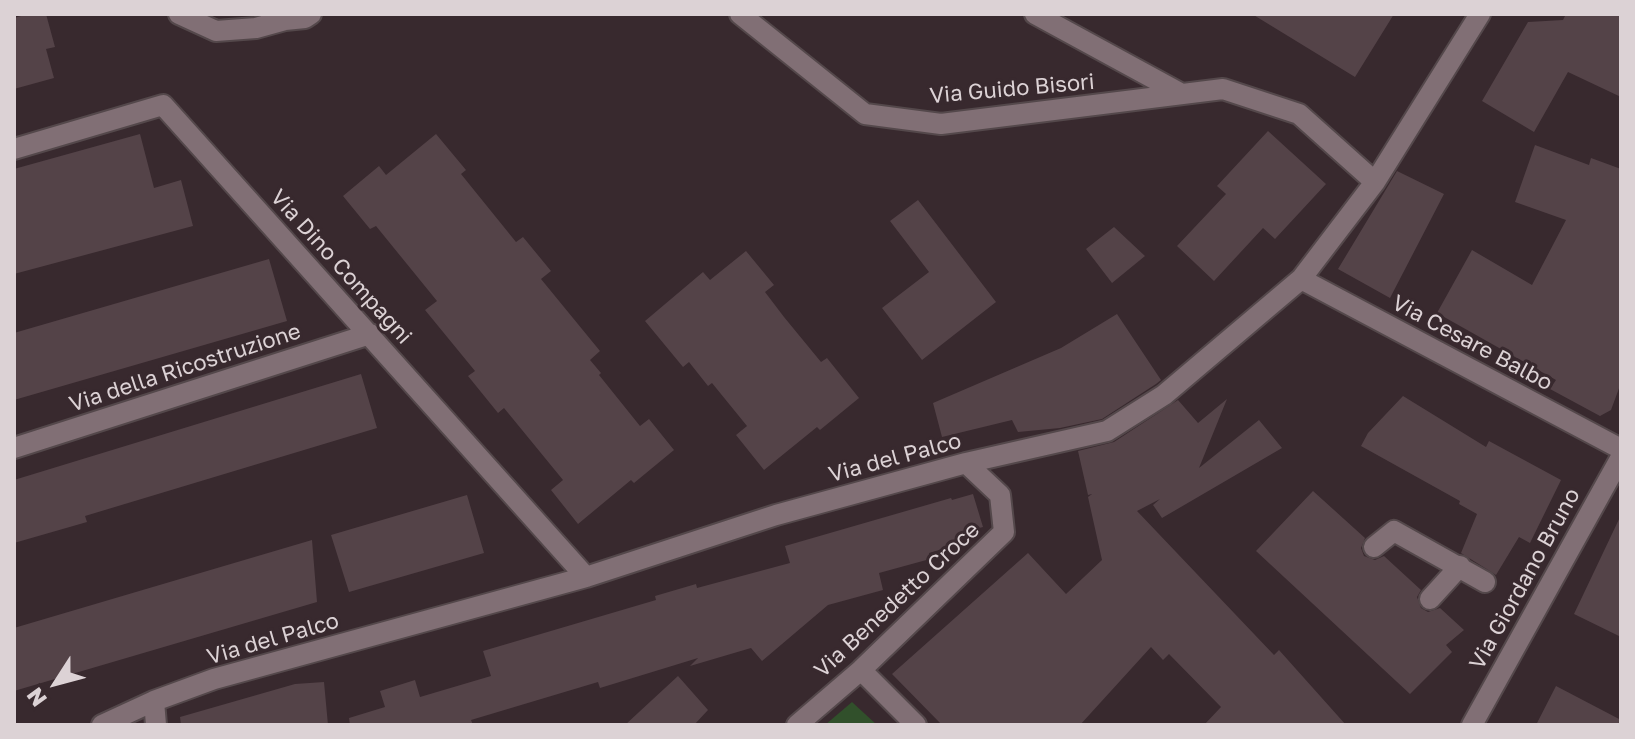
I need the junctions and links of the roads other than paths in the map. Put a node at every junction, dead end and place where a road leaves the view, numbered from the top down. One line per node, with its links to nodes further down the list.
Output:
1 (179, 14): 2 (street)
2 (311, 14)
3 (740, 14): 6 (street, Via Guido Bisori)
4 (1035, 14): 6 (street, Via Guido Bisori)
5 (1480, 14): 8 (street, Via del Palco)
6 (1180, 93): 8 (street, Via Guido Bisori)
7 (14, 149): 10 (street, Via Dino Compagni)
8 (1375, 182): 9 (street, Via del Palco)
9 (1301, 279): 12 (street, Via Cesare Balbo); 14 (street, Via del Palco)
10 (370, 334): 11 (street, Via della Ricostruzione); 17 (street, Via Dino Compagni)
11 (14, 448)
12 (1621, 449)
13 (1621, 457): 26 (street, Via Giordano Bruno)
14 (966, 463): 17 (street, Via del Palco); 20 (street, Via Benedetto Croce)
15 (1374, 547): 16 (street)
16 (1460, 566): 18 (street); 19 (street)
17 (586, 577): 21 (street, Via del Palco)
18 (1485, 582)
19 (1430, 599)
20 (861, 670): 24 (street, Via Benedetto Croce); 25 (street)
21 (154, 701): 22 (street, Via del Palco); 23 (street)
22 (102, 725)
23 (156, 725)
24 (797, 725)
25 (916, 725)
26 (1472, 725)

